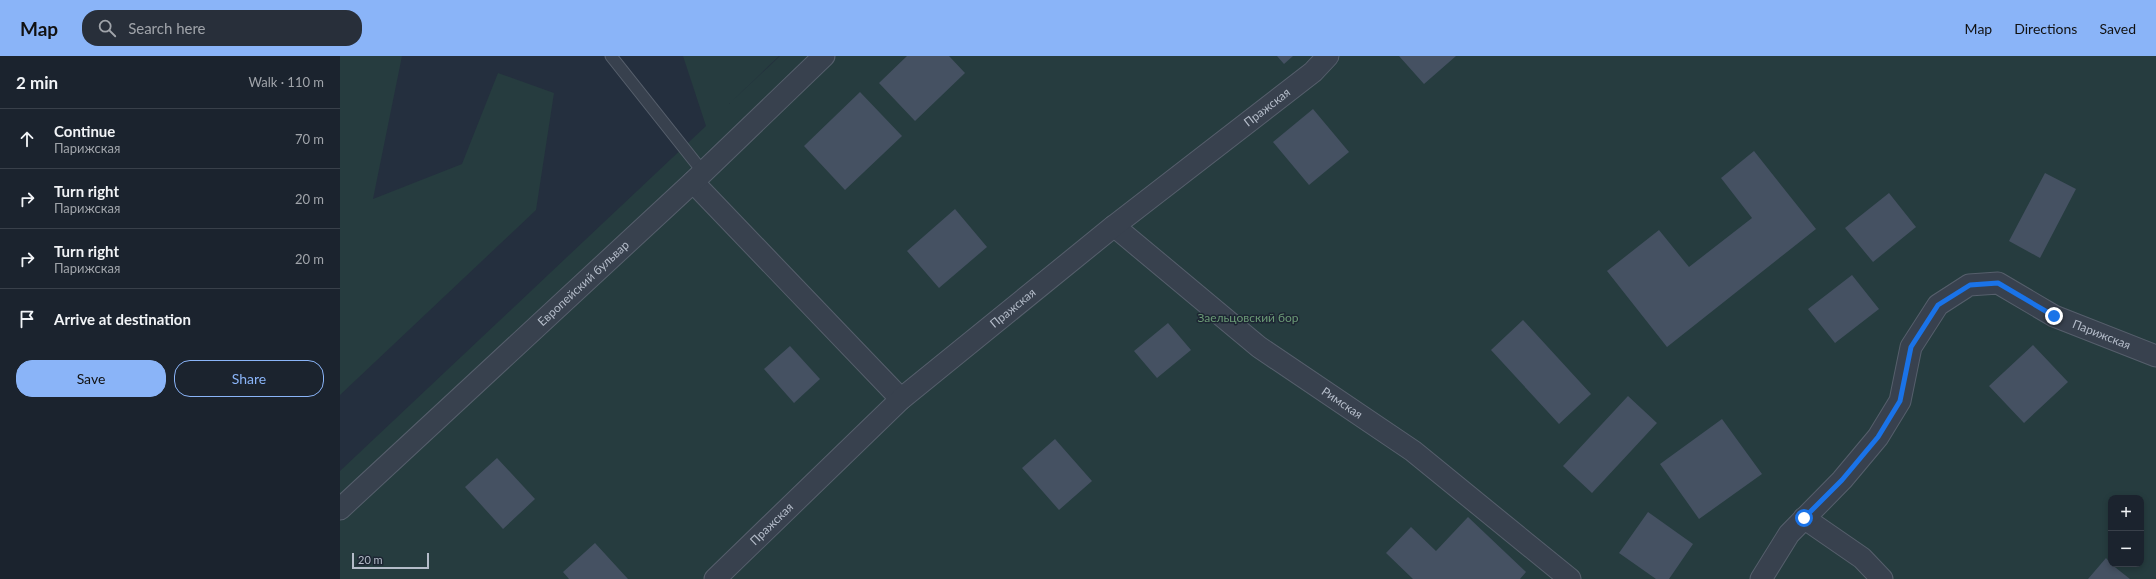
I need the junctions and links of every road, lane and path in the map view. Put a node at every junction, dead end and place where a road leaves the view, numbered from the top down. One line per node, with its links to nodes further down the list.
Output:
1 (611, 56): 4 (lane)
2 (824, 56): 4 (street, Европейский бульвар)
3 (1328, 56): 5 (street, Пражская)
4 (698, 177): 7 (street); 8 (street, Европейский бульвар)
5 (1114, 226): 7 (street, Пражская); 11 (street, Римская)
6 (2156, 356): 9 (street, Парижская)
7 (901, 399): 10 (street, Пражская)
8 (340, 509)
9 (1804, 518): 12 (street, Парижская); 13 (street)
10 (715, 579)
11 (1570, 579)
12 (1761, 579)
13 (1882, 579)

